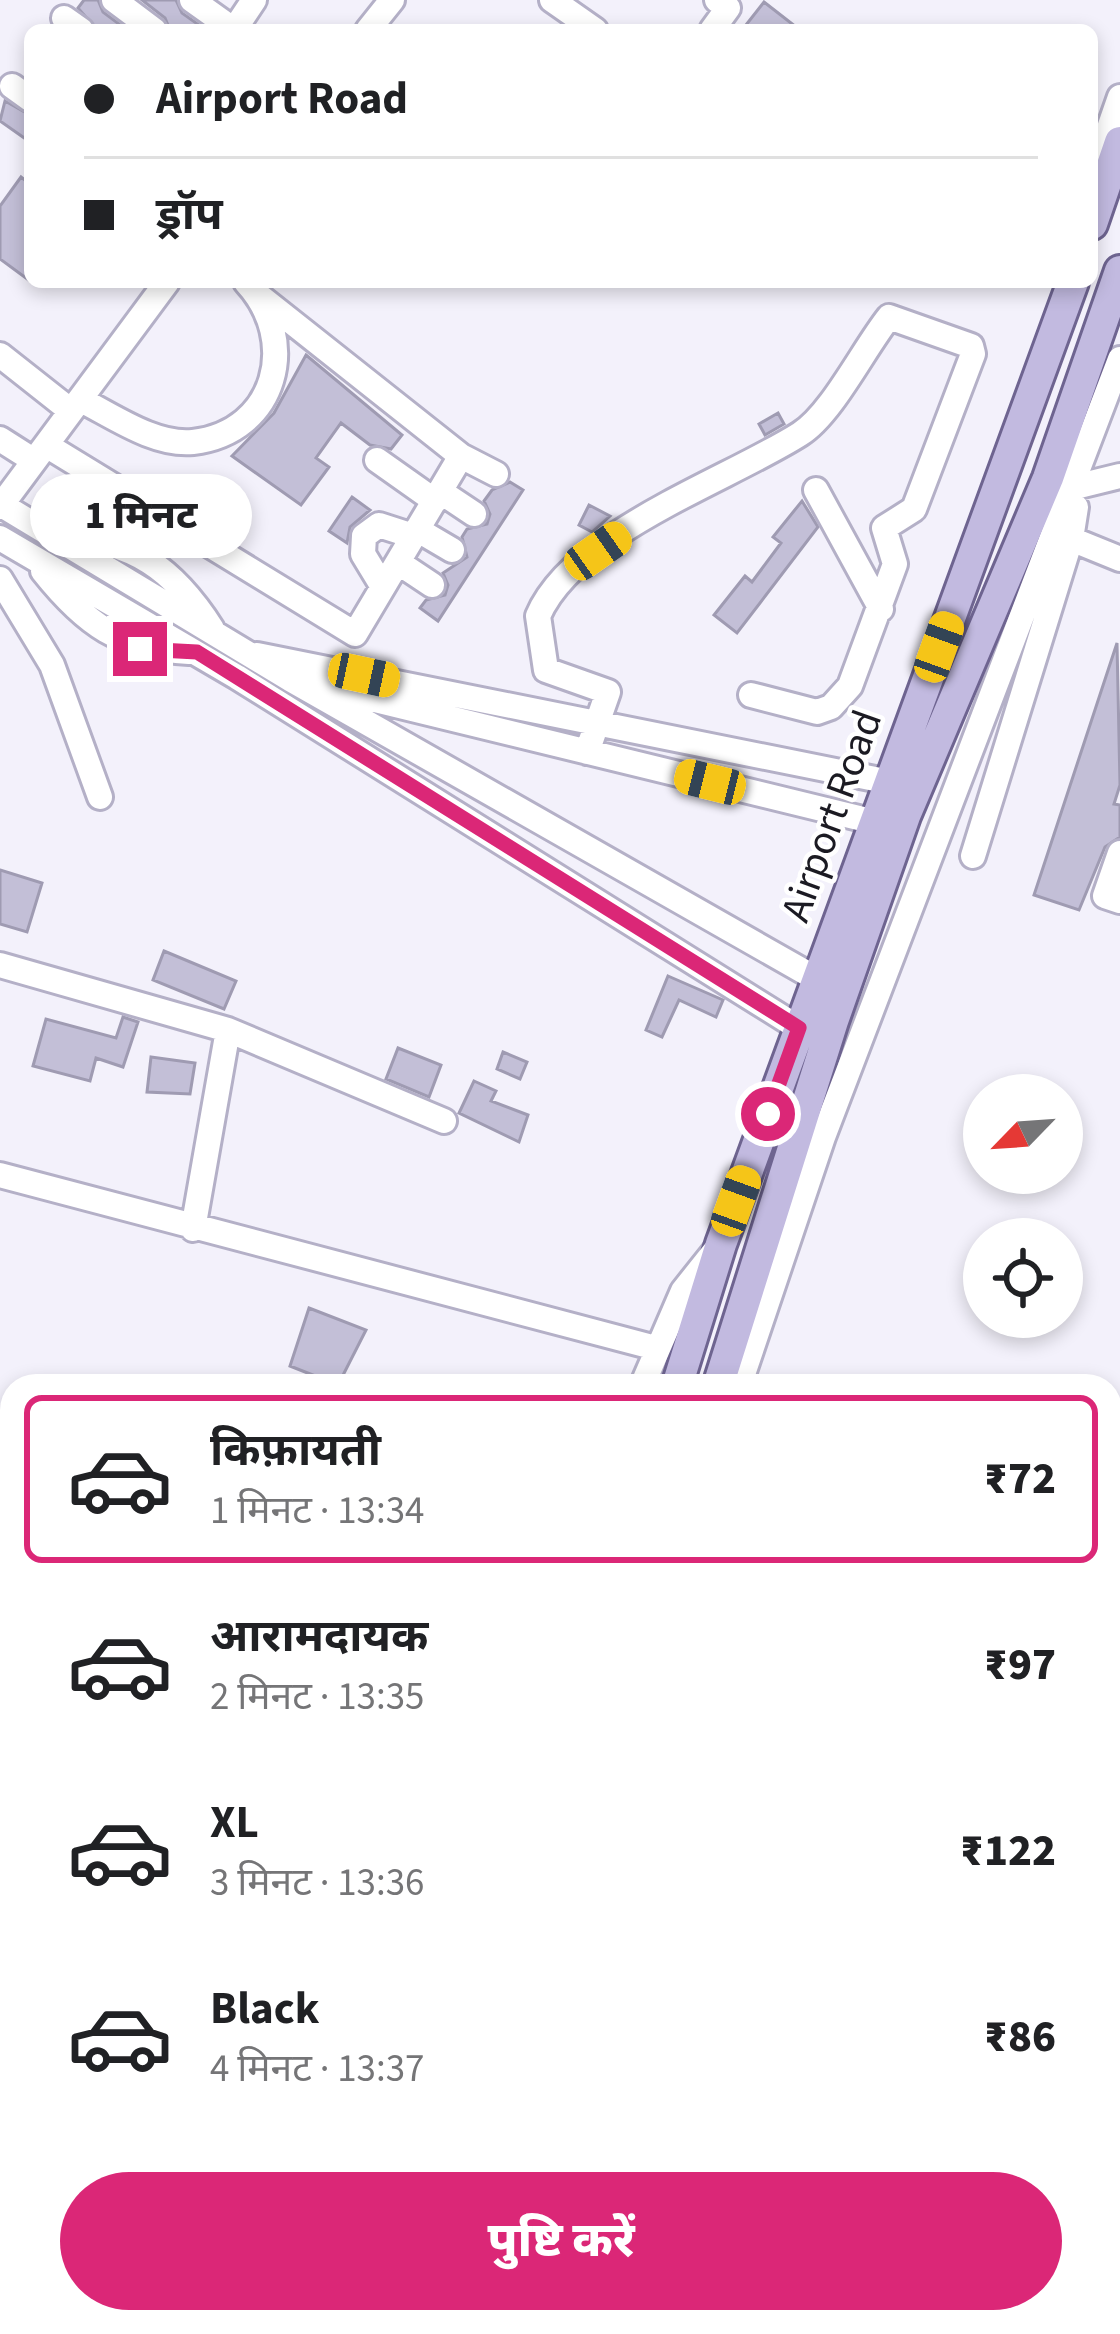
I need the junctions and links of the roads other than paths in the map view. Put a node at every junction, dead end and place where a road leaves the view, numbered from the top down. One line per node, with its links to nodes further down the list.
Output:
1 (114, 0): 6 (street)
2 (192, 0): 7 (street)
3 (392, 0): 8 (street)
4 (552, 0): 9 (street)
5 (717, 0): 10 (street)
6 (146, 24)
7 (226, 24)
8 (373, 24)
9 (586, 24)
10 (716, 24)
11 (1120, 98): 13 (street)
12 (1120, 142): 13 (main road)
13 (1106, 181): 14 (main road)
14 (1098, 206)
15 (1120, 271): 27 (main road)
16 (163, 288): 21 (street)
17 (1071, 288): 49 (main road, Airport Road)
18 (253, 289): 21 (street); 24 (street)
19 (0, 355): 21 (street)
20 (1120, 359): 27 (street)
21 (76, 405): 23 (street)
22 (0, 439): 23 (street)
23 (40, 452): 31 (street); 41 (street)
24 (461, 455): 26 (street); 30 (street)
25 (377, 460): 30 (street)
26 (496, 474)
27 (1064, 475): 28 (street); 35 (street); 66 (main road); 67 (street)
28 (1120, 476)
29 (816, 490): 42 (street)
30 (438, 496): 32 (street); 33 (street)
31 (1, 505): 43 (street)
32 (474, 514)
33 (416, 533): 36 (street); 38 (street); 41 (street)
34 (0, 538): 43 (street)
35 (1071, 539): 37 (street); 53 (street)
36 (452, 550)
37 (1115, 552)
38 (400, 563): 40 (street); 41 (street)
39 (0, 579): 50 (street)
40 (432, 585)
41 (383, 587)
42 (881, 609): 46 (street); 47 (street)
43 (207, 644): 44 (street)
44 (244, 665): 45 (street); 47 (street)
45 (283, 690): 48 (street); 56 (street); 57 (street)
46 (751, 695)
47 (596, 726): 48 (street); 49 (street)
48 (587, 752): 51 (street)
49 (890, 782): 51 (main road, Airport Road)
50 (100, 797)
51 (875, 822): 56 (main road, Airport Road)
52 (1120, 853): 54 (street)
53 (973, 856)
54 (1120, 901)
55 (0, 965): 58 (street)
56 (818, 979): 57 (main road, Airport Road)
57 (799, 1028): 62 (main road, Airport Road)
58 (228, 1030): 59 (street); 61 (street)
59 (444, 1121)
60 (0, 1175): 61 (street)
61 (193, 1229): 63 (street)
62 (721, 1244): 63 (street); 65 (main road, Airport Road)
63 (656, 1348): 64 (street)
64 (646, 1374)
65 (681, 1374)
66 (722, 1374)
67 (743, 1374)

